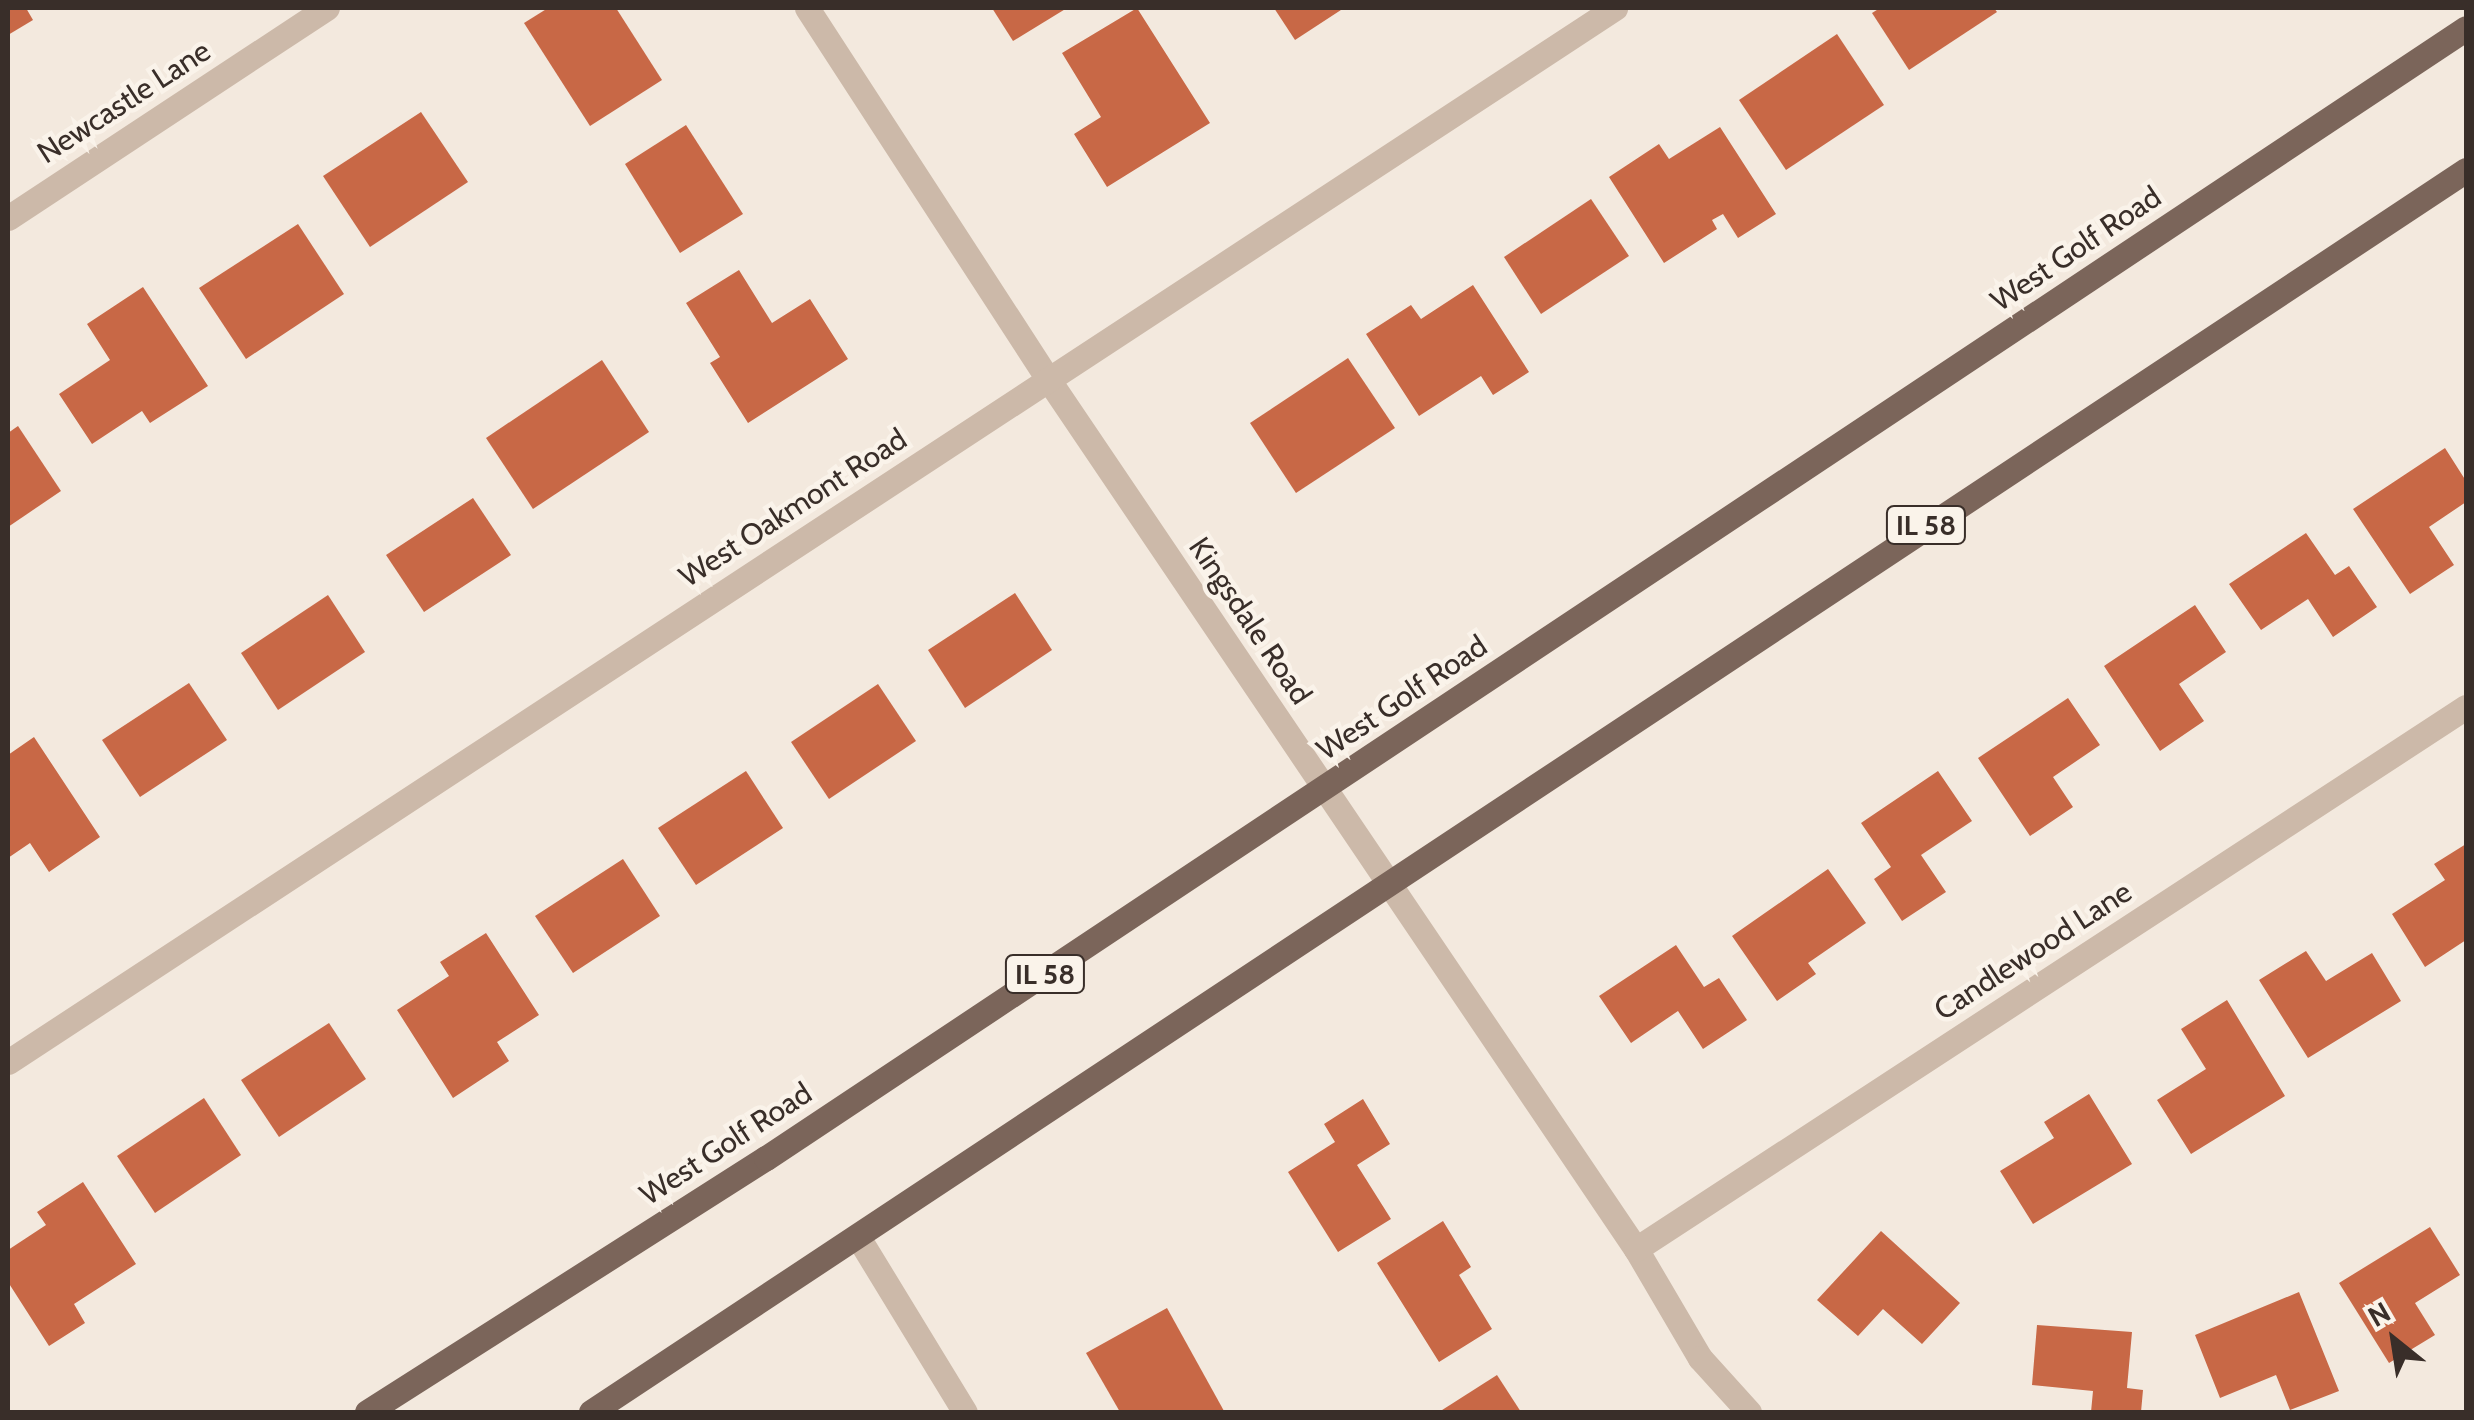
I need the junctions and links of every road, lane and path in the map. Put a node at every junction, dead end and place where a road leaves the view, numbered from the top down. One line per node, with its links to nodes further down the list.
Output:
1 (327, 8): 6 (street, Newcastle Lane)
2 (806, 8): 7 (street, Kingsdale Road)
3 (1615, 8): 7 (street, West Oakmont Road)
4 (2466, 28): 9 (main road, West Golf Road / IL 58)
5 (2466, 170): 10 (main road, IL 58)
6 (8, 218)
7 (1048, 379): 9 (street, Kingsdale Road); 11 (street, West Oakmont Road)
8 (2466, 707): 13 (street, Candlewood Lane)
9 (1324, 788): 10 (street, Kingsdale Road); 14 (main road, West Golf Road / IL 58)
10 (1386, 880): 12 (main road, IL 58); 13 (street, Kingsdale Road)
11 (8, 1062)
12 (858, 1237): 15 (main road, IL 58); 16 (street)
13 (1636, 1249): 17 (street, Kingsdale Road)
14 (367, 1412)
15 (591, 1412)
16 (965, 1412)
17 (1749, 1412)

